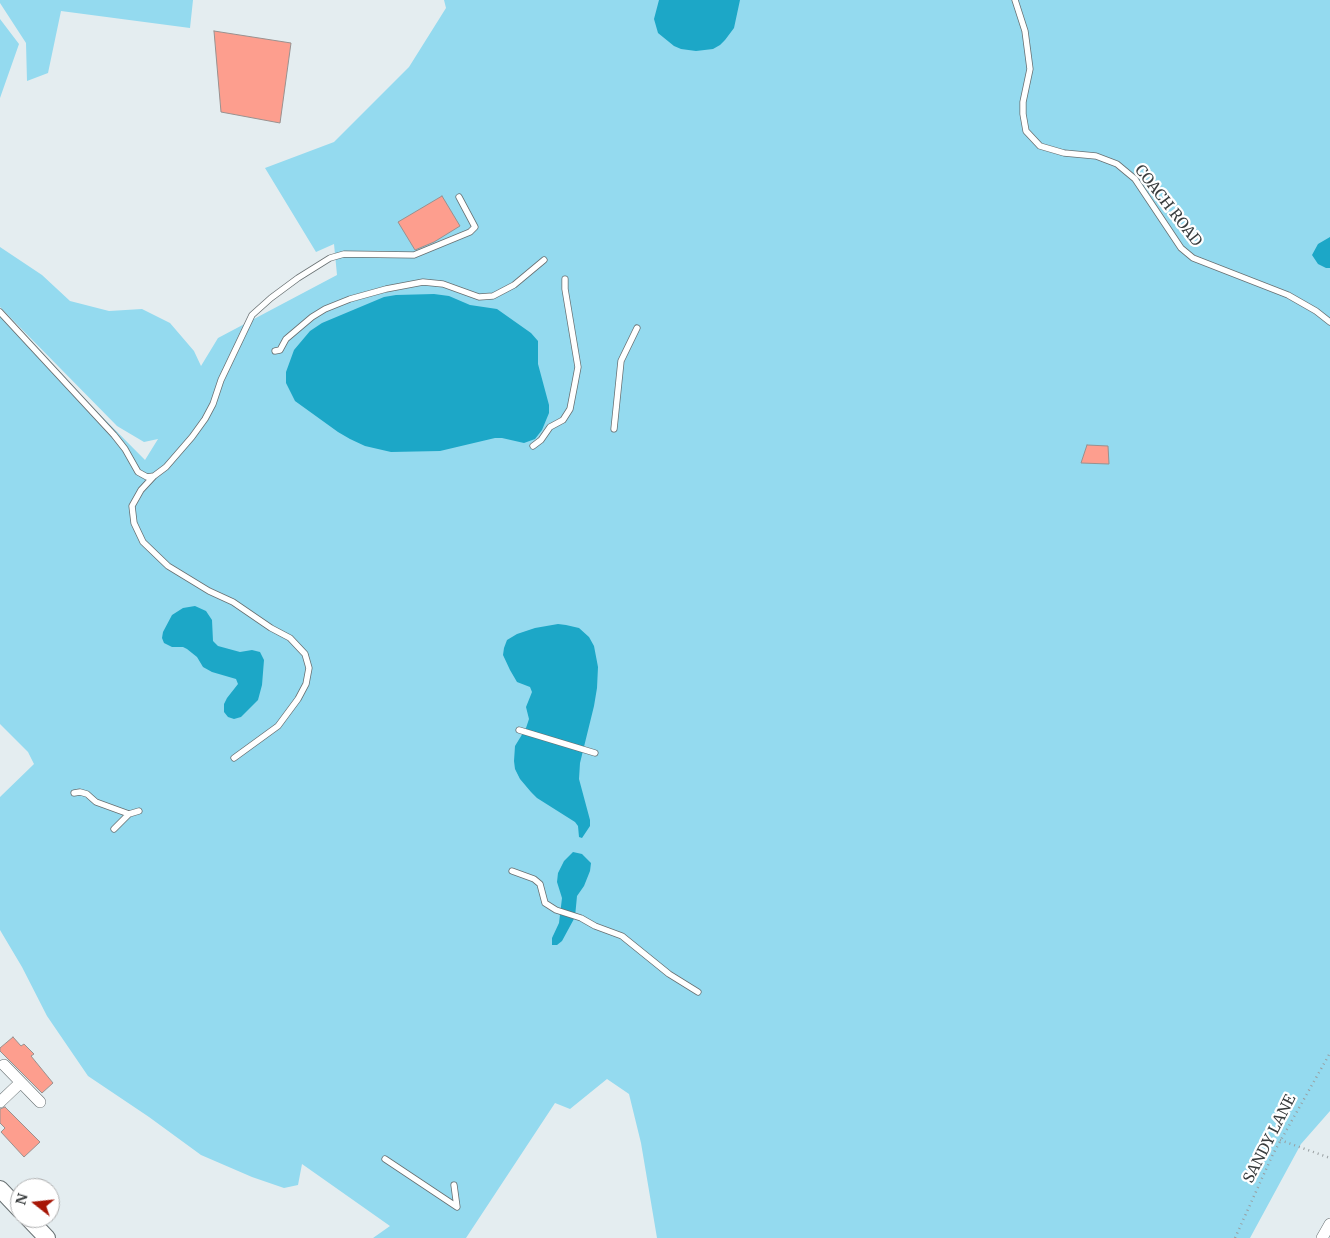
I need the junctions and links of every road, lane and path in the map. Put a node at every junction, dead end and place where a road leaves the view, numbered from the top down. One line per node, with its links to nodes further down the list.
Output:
1 (1015, 0): 6 (lane, COACH ROAD)
2 (459, 197): 11 (lane)
3 (544, 260): 8 (lane)
4 (565, 279): 10 (lane)
5 (0, 312): 11 (lane)
6 (1330, 322)
7 (637, 328): 9 (lane)
8 (275, 351)
9 (614, 429)
10 (533, 446)
11 (154, 476): 14 (lane)
12 (519, 730): 13 (lane)
13 (595, 753)
14 (234, 758)
15 (74, 793): 17 (lane)
16 (139, 811): 17 (lane)
17 (129, 814): 18 (lane)
18 (114, 829)
19 (512, 871): 20 (lane)
20 (698, 992)
21 (1330, 1052): 26 (path, SANDY LANE)
22 (4, 1065): 23 (street)
23 (20, 1083): 24 (street); 25 (street)
24 (0, 1102)
25 (40, 1102)
26 (1280, 1140): 27 (path); 35 (path, SANDY LANE)
27 (1330, 1158)
28 (385, 1159): 29 (lane)
29 (454, 1185)
30 (0, 1188): 31 (street)
31 (10, 1199)
32 (1330, 1224): 36 (street)
33 (38, 1228): 34 (street)
34 (47, 1238)
35 (1235, 1238)
36 (1322, 1238)

